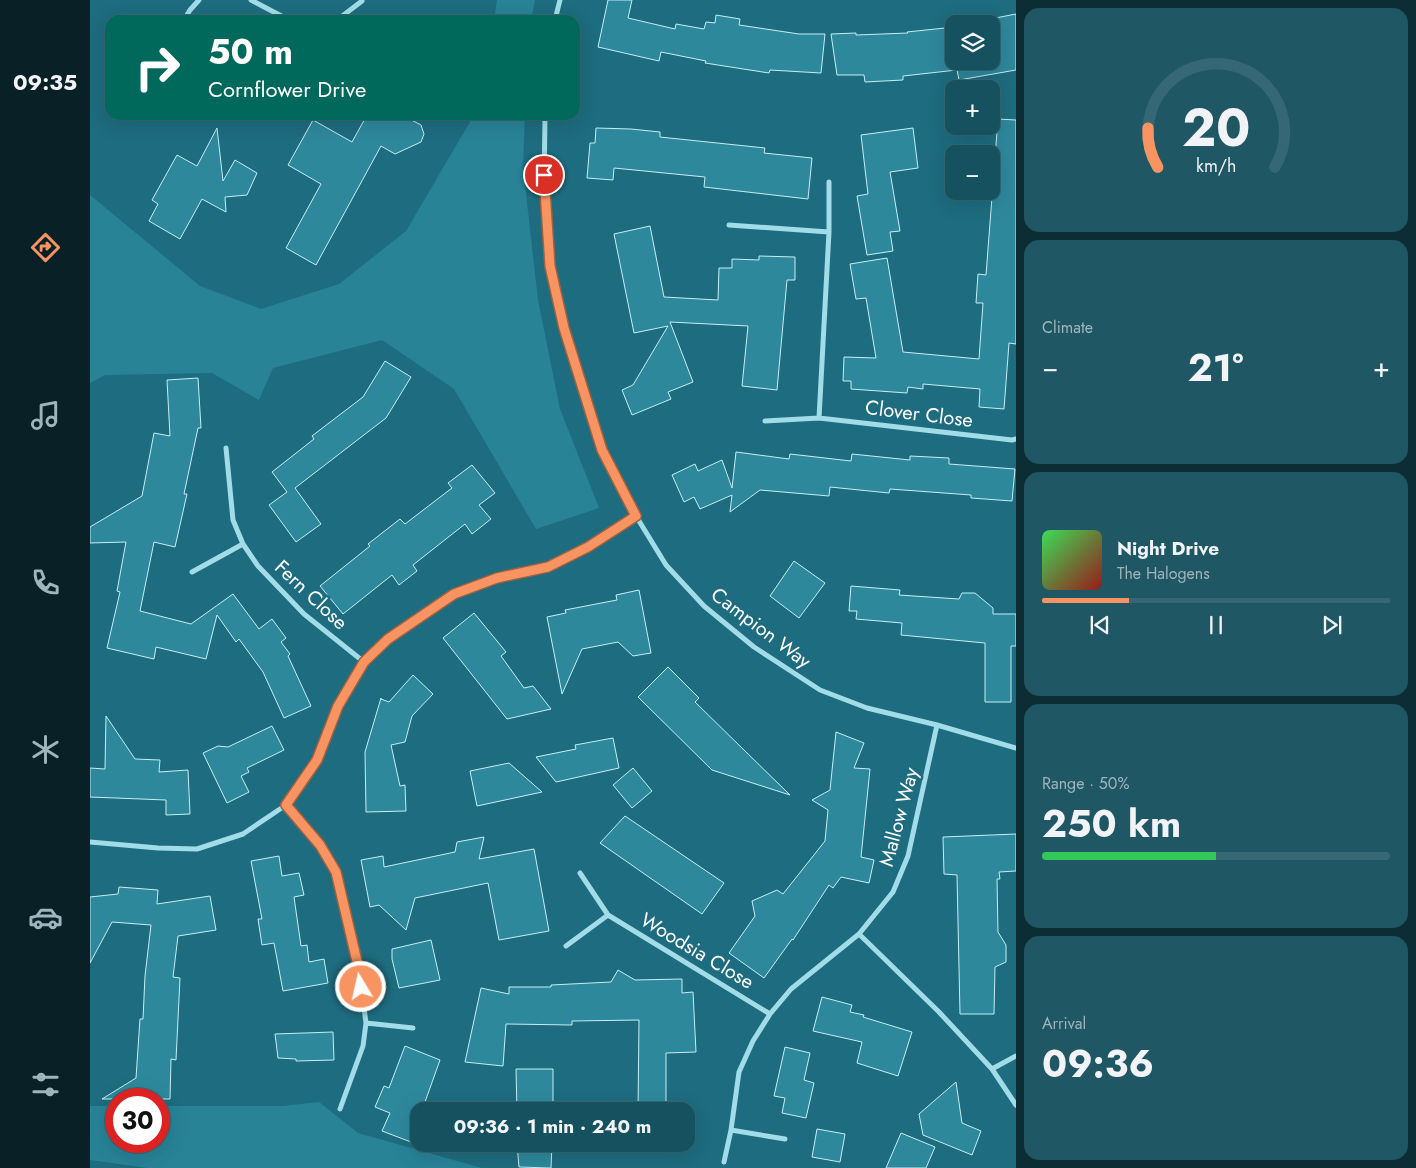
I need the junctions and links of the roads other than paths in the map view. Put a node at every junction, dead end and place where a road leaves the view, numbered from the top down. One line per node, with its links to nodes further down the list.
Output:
1 (199, 0): 5 (street)
2 (251, 0): 6 (street)
3 (560, 0): 8 (street)
4 (362, 1): 7 (street)
5 (187, 15)
6 (280, 15)
7 (344, 15)
8 (556, 15)
9 (545, 120): 17 (street, Campion Way)
10 (829, 182): 12 (street)
11 (729, 225): 12 (street)
12 (829, 232): 13 (street)
13 (819, 418): 14 (street, Clover Close); 15 (street, Clover Close)
14 (766, 421)
15 (1016, 439)
16 (226, 448): 18 (street, Fern Close)
17 (636, 516): 20 (street); 21 (street, Campion Way)
18 (243, 544): 19 (street); 20 (street, Fern Close)
19 (192, 572)
20 (364, 662): 23 (street)
21 (937, 725): 22 (street, Campion Way); 27 (street, Mallow Way)
22 (1016, 748)
23 (286, 805): 24 (street); 30 (street)
24 (90, 842)
25 (580, 873): 26 (street, Woodsia Close)
26 (608, 915): 28 (street); 29 (street, Woodsia Close)
27 (859, 934): 29 (street, Mallow Way); 33 (street)
28 (566, 946)
29 (770, 1014): 36 (street, Mallow Way)
30 (366, 1023): 31 (street); 35 (street)
31 (413, 1028)
32 (1016, 1056): 33 (street)
33 (992, 1069): 34 (street)
34 (1016, 1105)
35 (340, 1109)
36 (731, 1130): 37 (street); 38 (street, Mallow Way)
37 (785, 1139)
38 (724, 1162)

